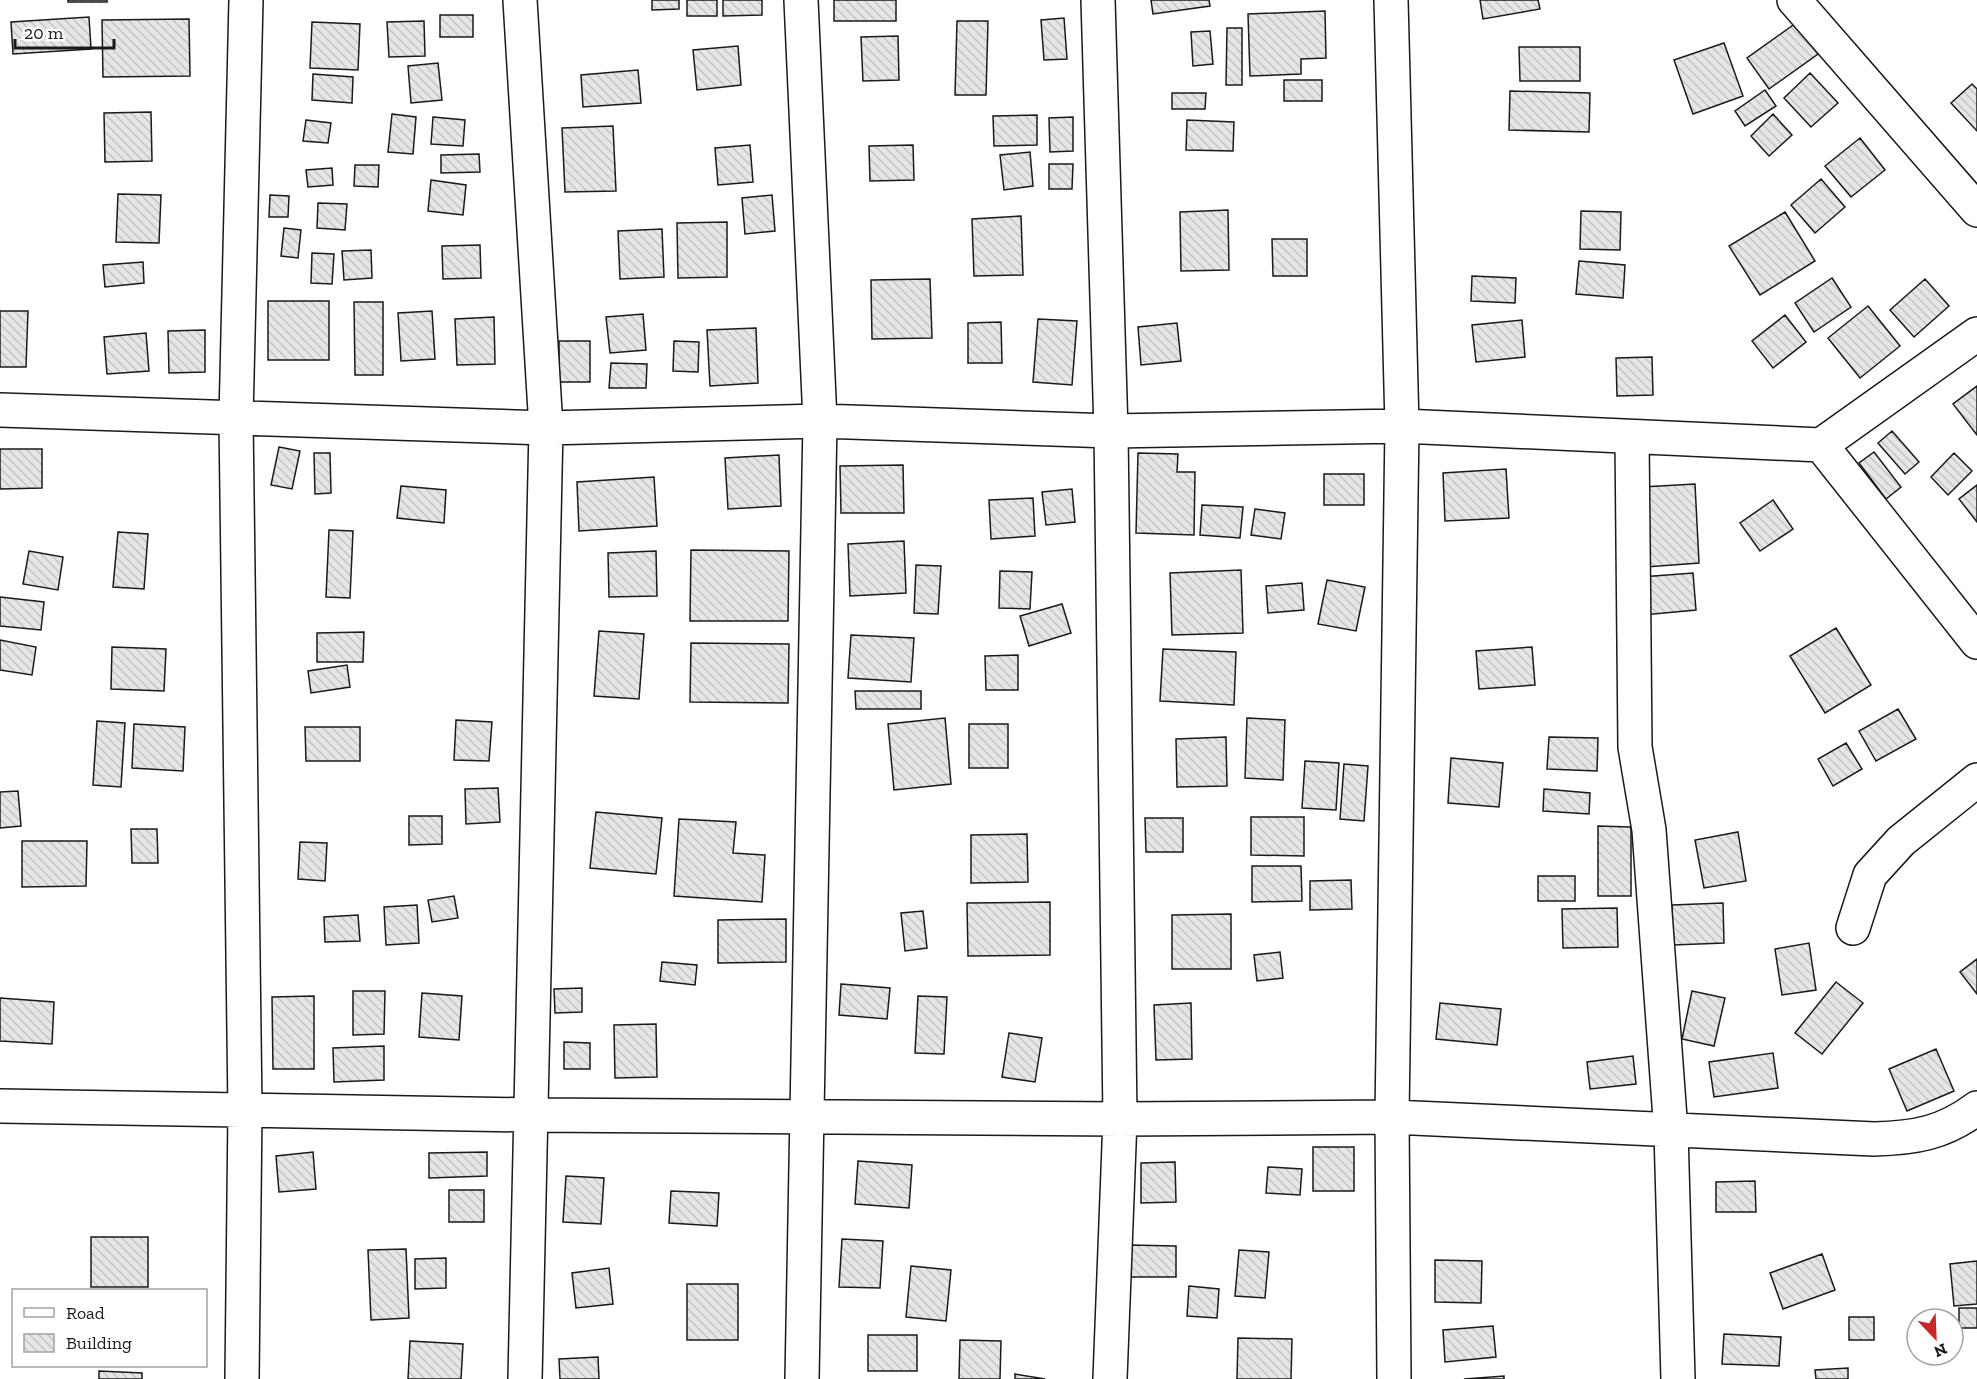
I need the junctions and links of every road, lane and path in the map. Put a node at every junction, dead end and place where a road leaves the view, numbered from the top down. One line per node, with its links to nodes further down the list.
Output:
1 (246, 0): 10 (street)
2 (520, 0): 13 (street)
3 (801, 0): 11 (street)
4 (1098, 0): 14 (street)
5 (1391, 0): 12 (street)
6 (1794, 0): 7 (street)
7 (1977, 210)
8 (1977, 334): 16 (street)
9 (0, 410): 10 (street)
10 (236, 418): 13 (street); 22 (street)
11 (820, 421): 13 (street); 14 (street); 24 (street)
12 (1402, 426): 14 (street); 15 (street); 25 (street)
13 (546, 428): 23 (street)
14 (1112, 431): 26 (street)
15 (1632, 437): 16 (street); 27 (street)
16 (1821, 445): 17 (street)
17 (1977, 642)
18 (1977, 780): 19 (street)
19 (1853, 928)
20 (0, 1106): 22 (street)
21 (1977, 1108): 27 (street)
22 (245, 1110): 23 (street); 28 (street)
23 (532, 1114): 24 (street); 29 (street)
24 (807, 1117): 26 (street); 30 (street)
25 (1392, 1117): 26 (street); 27 (street); 32 (street)
26 (1120, 1119): 31 (street)
27 (1671, 1132): 33 (street)
28 (242, 1379)
29 (525, 1379)
30 (802, 1379)
31 (1110, 1379)
32 (1394, 1379)
33 (1678, 1379)

